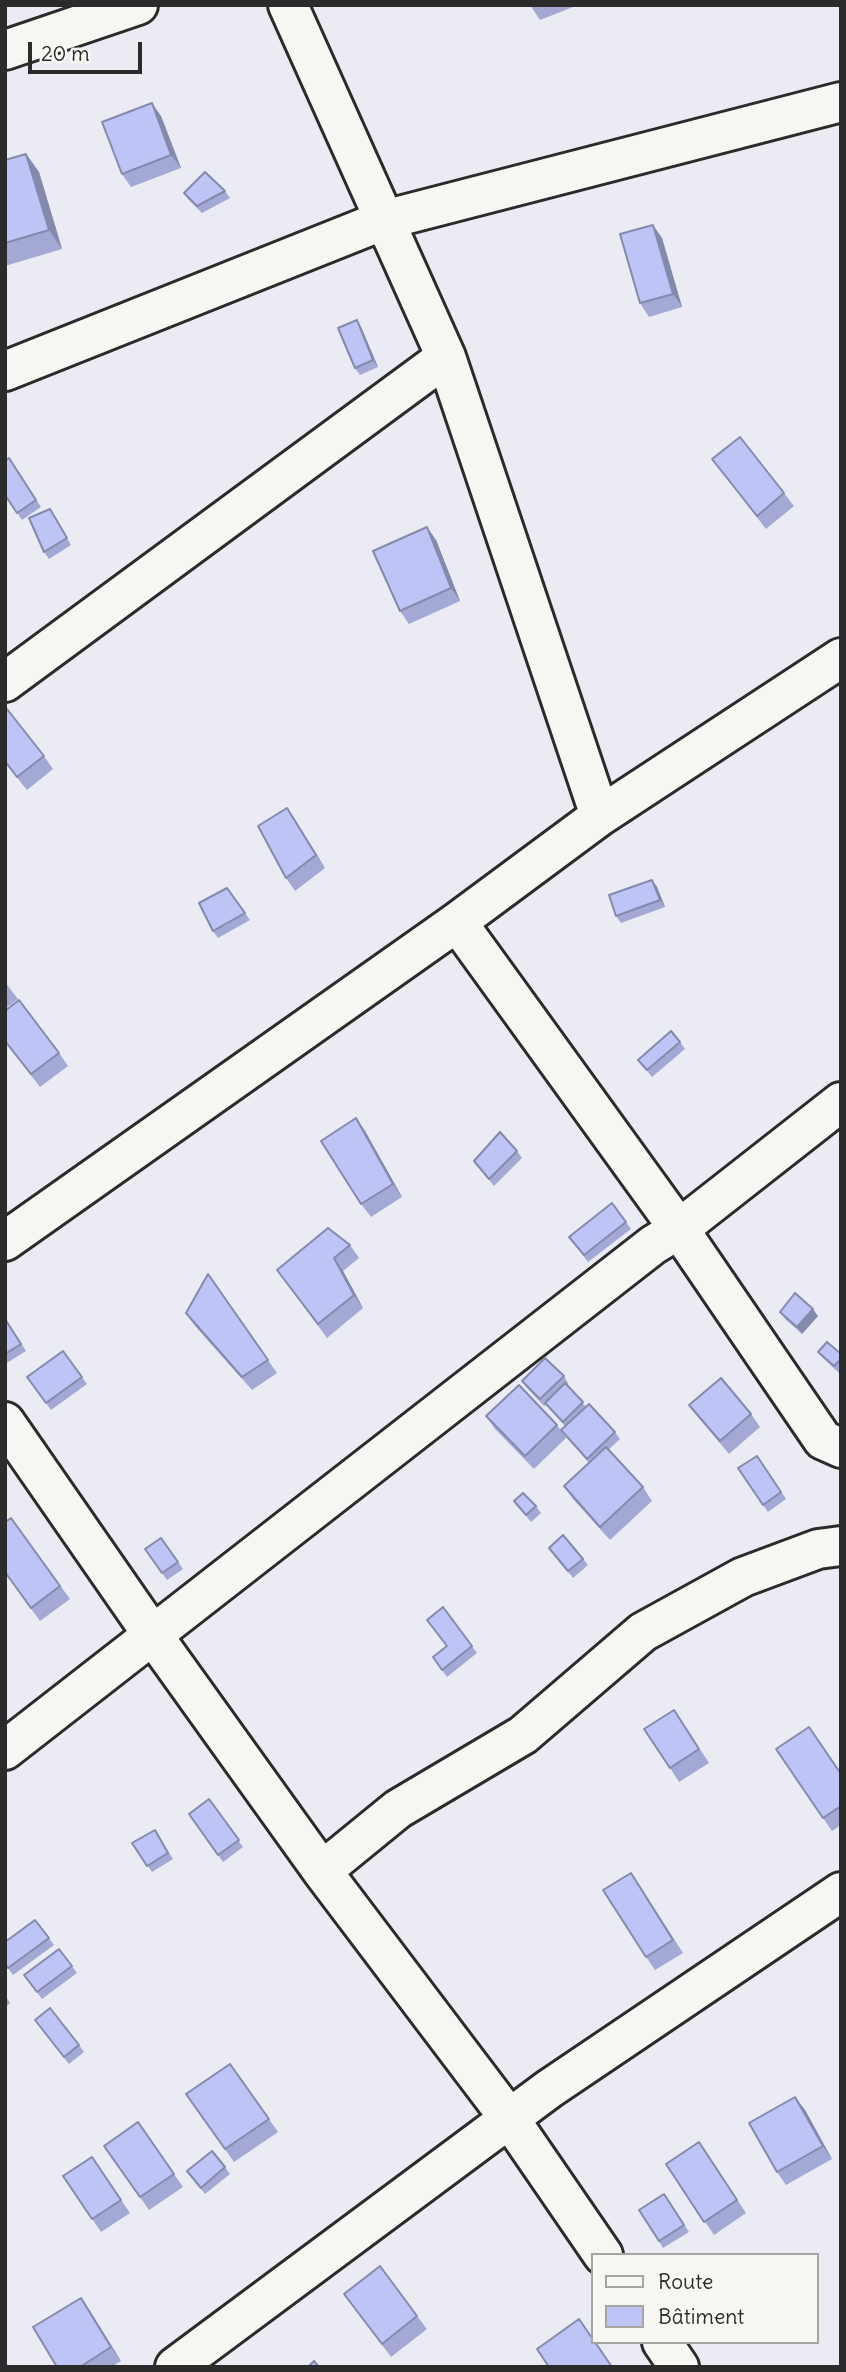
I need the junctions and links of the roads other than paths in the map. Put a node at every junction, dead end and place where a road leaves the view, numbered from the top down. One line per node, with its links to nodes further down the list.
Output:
1 (138, 5): 3 (street)
2 (288, 5): 5 (street)
3 (5, 50)
4 (841, 102): 5 (street)
5 (384, 220): 6 (street); 7 (street)
6 (446, 357): 9 (street); 10 (street)
7 (5, 371)
8 (841, 658): 10 (street)
9 (5, 682)
10 (600, 816): 11 (street)
11 (457, 922): 13 (street); 14 (street)
12 (841, 1102): 13 (street)
13 (679, 1229): 16 (street); 18 (street)
14 (5, 1241)
15 (5, 1422): 18 (street)
16 (841, 1448)
17 (841, 1546): 20 (street)
18 (152, 1634): 19 (street); 20 (street)
19 (5, 1750)
20 (322, 1871): 22 (street)
21 (841, 1892): 22 (street)
22 (509, 2118): 23 (street); 25 (street)
23 (602, 2253)
24 (663, 2344): 26 (street)
25 (175, 2367)
26 (679, 2367)

